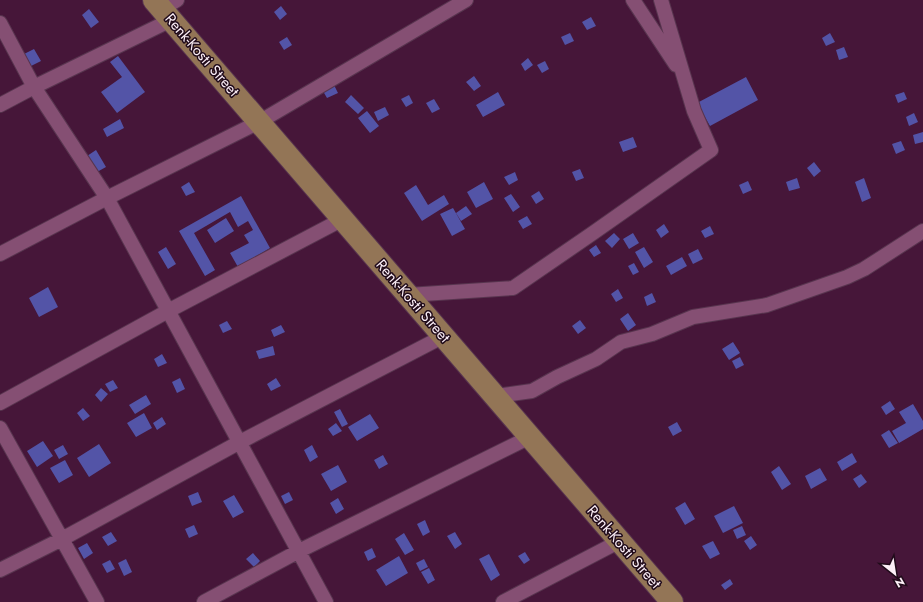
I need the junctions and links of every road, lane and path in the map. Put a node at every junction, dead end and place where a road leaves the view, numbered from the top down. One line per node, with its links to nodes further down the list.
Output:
1 (466, 0): 9 (street)
2 (633, 0): 6 (street)
3 (661, 0): 6 (street)
4 (166, 7): 7 (street); 9 (main road, Renk-Kosti Street)
5 (0, 23): 7 (street)
6 (684, 79): 14 (street)
7 (34, 87): 8 (street); 10 (street)
8 (0, 105)
9 (259, 122): 10 (street); 11 (main road, Renk-Kosti Street)
10 (107, 198): 13 (street); 15 (street)
11 (343, 219): 14 (main road, Renk-Kosti Street); 15 (street)
12 (923, 231): 17 (street)
13 (0, 254)
14 (408, 295): 16 (main road, Renk-Kosti Street)
15 (168, 311): 18 (street); 21 (street)
16 (444, 336): 17 (main road, Renk-Kosti Street); 21 (street)
17 (496, 396): 20 (main road, Renk-Kosti Street)
18 (0, 403)
19 (0, 428): 22 (street)
20 (530, 437): 23 (main road, Renk-Kosti Street); 24 (street)
21 (240, 442): 22 (street); 24 (street)
22 (62, 539): 25 (street); 26 (street)
23 (620, 541): 29 (street); 30 (main road, Renk-Kosti Street)
24 (299, 551): 27 (street); 28 (street)
25 (0, 570)
26 (97, 602)
27 (204, 602)
28 (326, 602)
29 (503, 602)
30 (672, 602)

